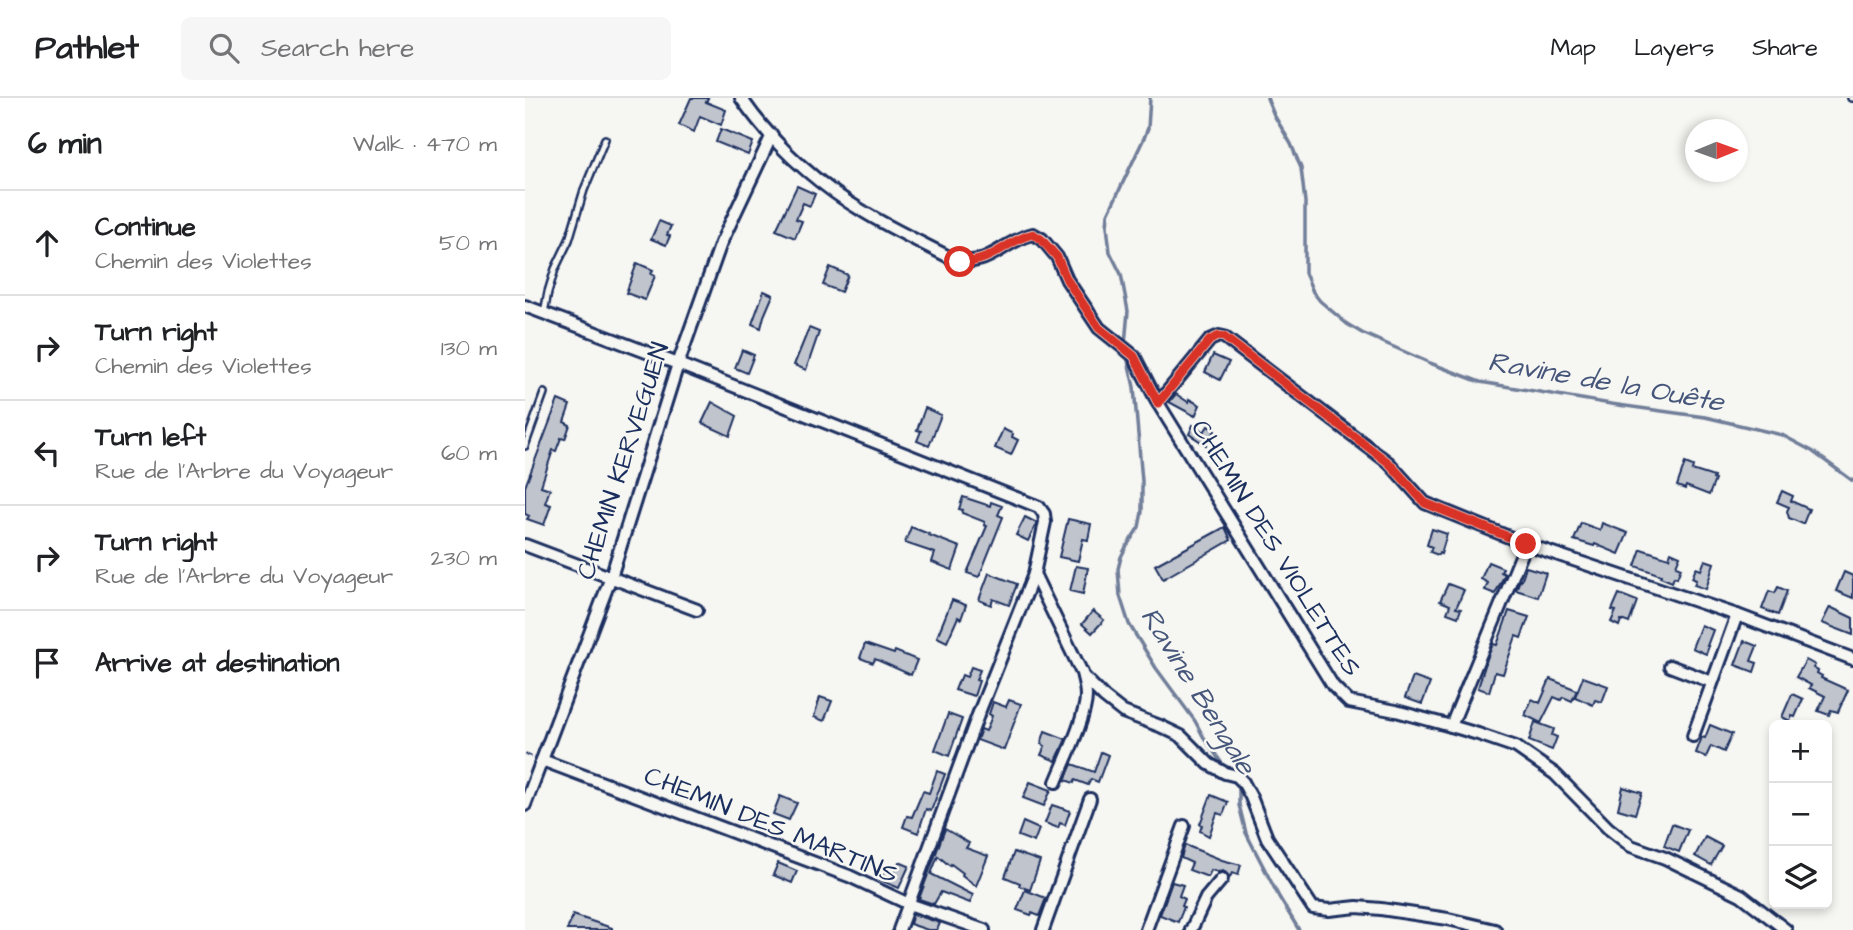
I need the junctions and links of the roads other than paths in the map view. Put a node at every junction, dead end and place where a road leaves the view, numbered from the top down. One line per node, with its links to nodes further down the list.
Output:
1 (741, 98): 2 (street, CHEMIN DES VIOLETTES)
2 (772, 135): 6 (street, CHEMIN KERVEGUEN); 8 (street, CHEMIN DES VIOLETTES)
3 (605, 139): 5 (lane)
4 (525, 306): 5 (street)
5 (544, 313): 6 (street)
6 (678, 364): 12 (street); 13 (street, CHEMIN KERVEGUEN)
7 (544, 393): 9 (lane)
8 (1158, 403): 10 (street); 20 (street, CHEMIN DES VIOLETTES)
9 (525, 446)
10 (1526, 544): 15 (street); 20 (street)
11 (525, 545): 13 (street)
12 (1034, 574): 18 (street); 28 (street)
13 (611, 577): 14 (street); 22 (street, CHEMIN KERVEGUEN)
14 (697, 610)
15 (1737, 615): 16 (street); 19 (street)
16 (1853, 659)
17 (1670, 666): 19 (street)
18 (1083, 676): 23 (street); 34 (street)
19 (1711, 682): 21 (street)
20 (1451, 726): 35 (street, CHEMIN DES VIOLETTES)
21 (1693, 736)
22 (542, 760): 25 (street, CHEMIN KERVEGUEN); 28 (street, CHEMIN DES MARTINS)
23 (1056, 782)
24 (1090, 799): 31 (street)
25 (525, 805)
26 (1184, 827): 32 (street)
27 (1222, 879): 33 (street)
28 (909, 904): 29 (street); 30 (street, CHEMIN DES MARTINS)
29 (899, 930)
30 (984, 930)
31 (1044, 930)
32 (1146, 930)
33 (1191, 930)
34 (1495, 930)
35 (1786, 930)

